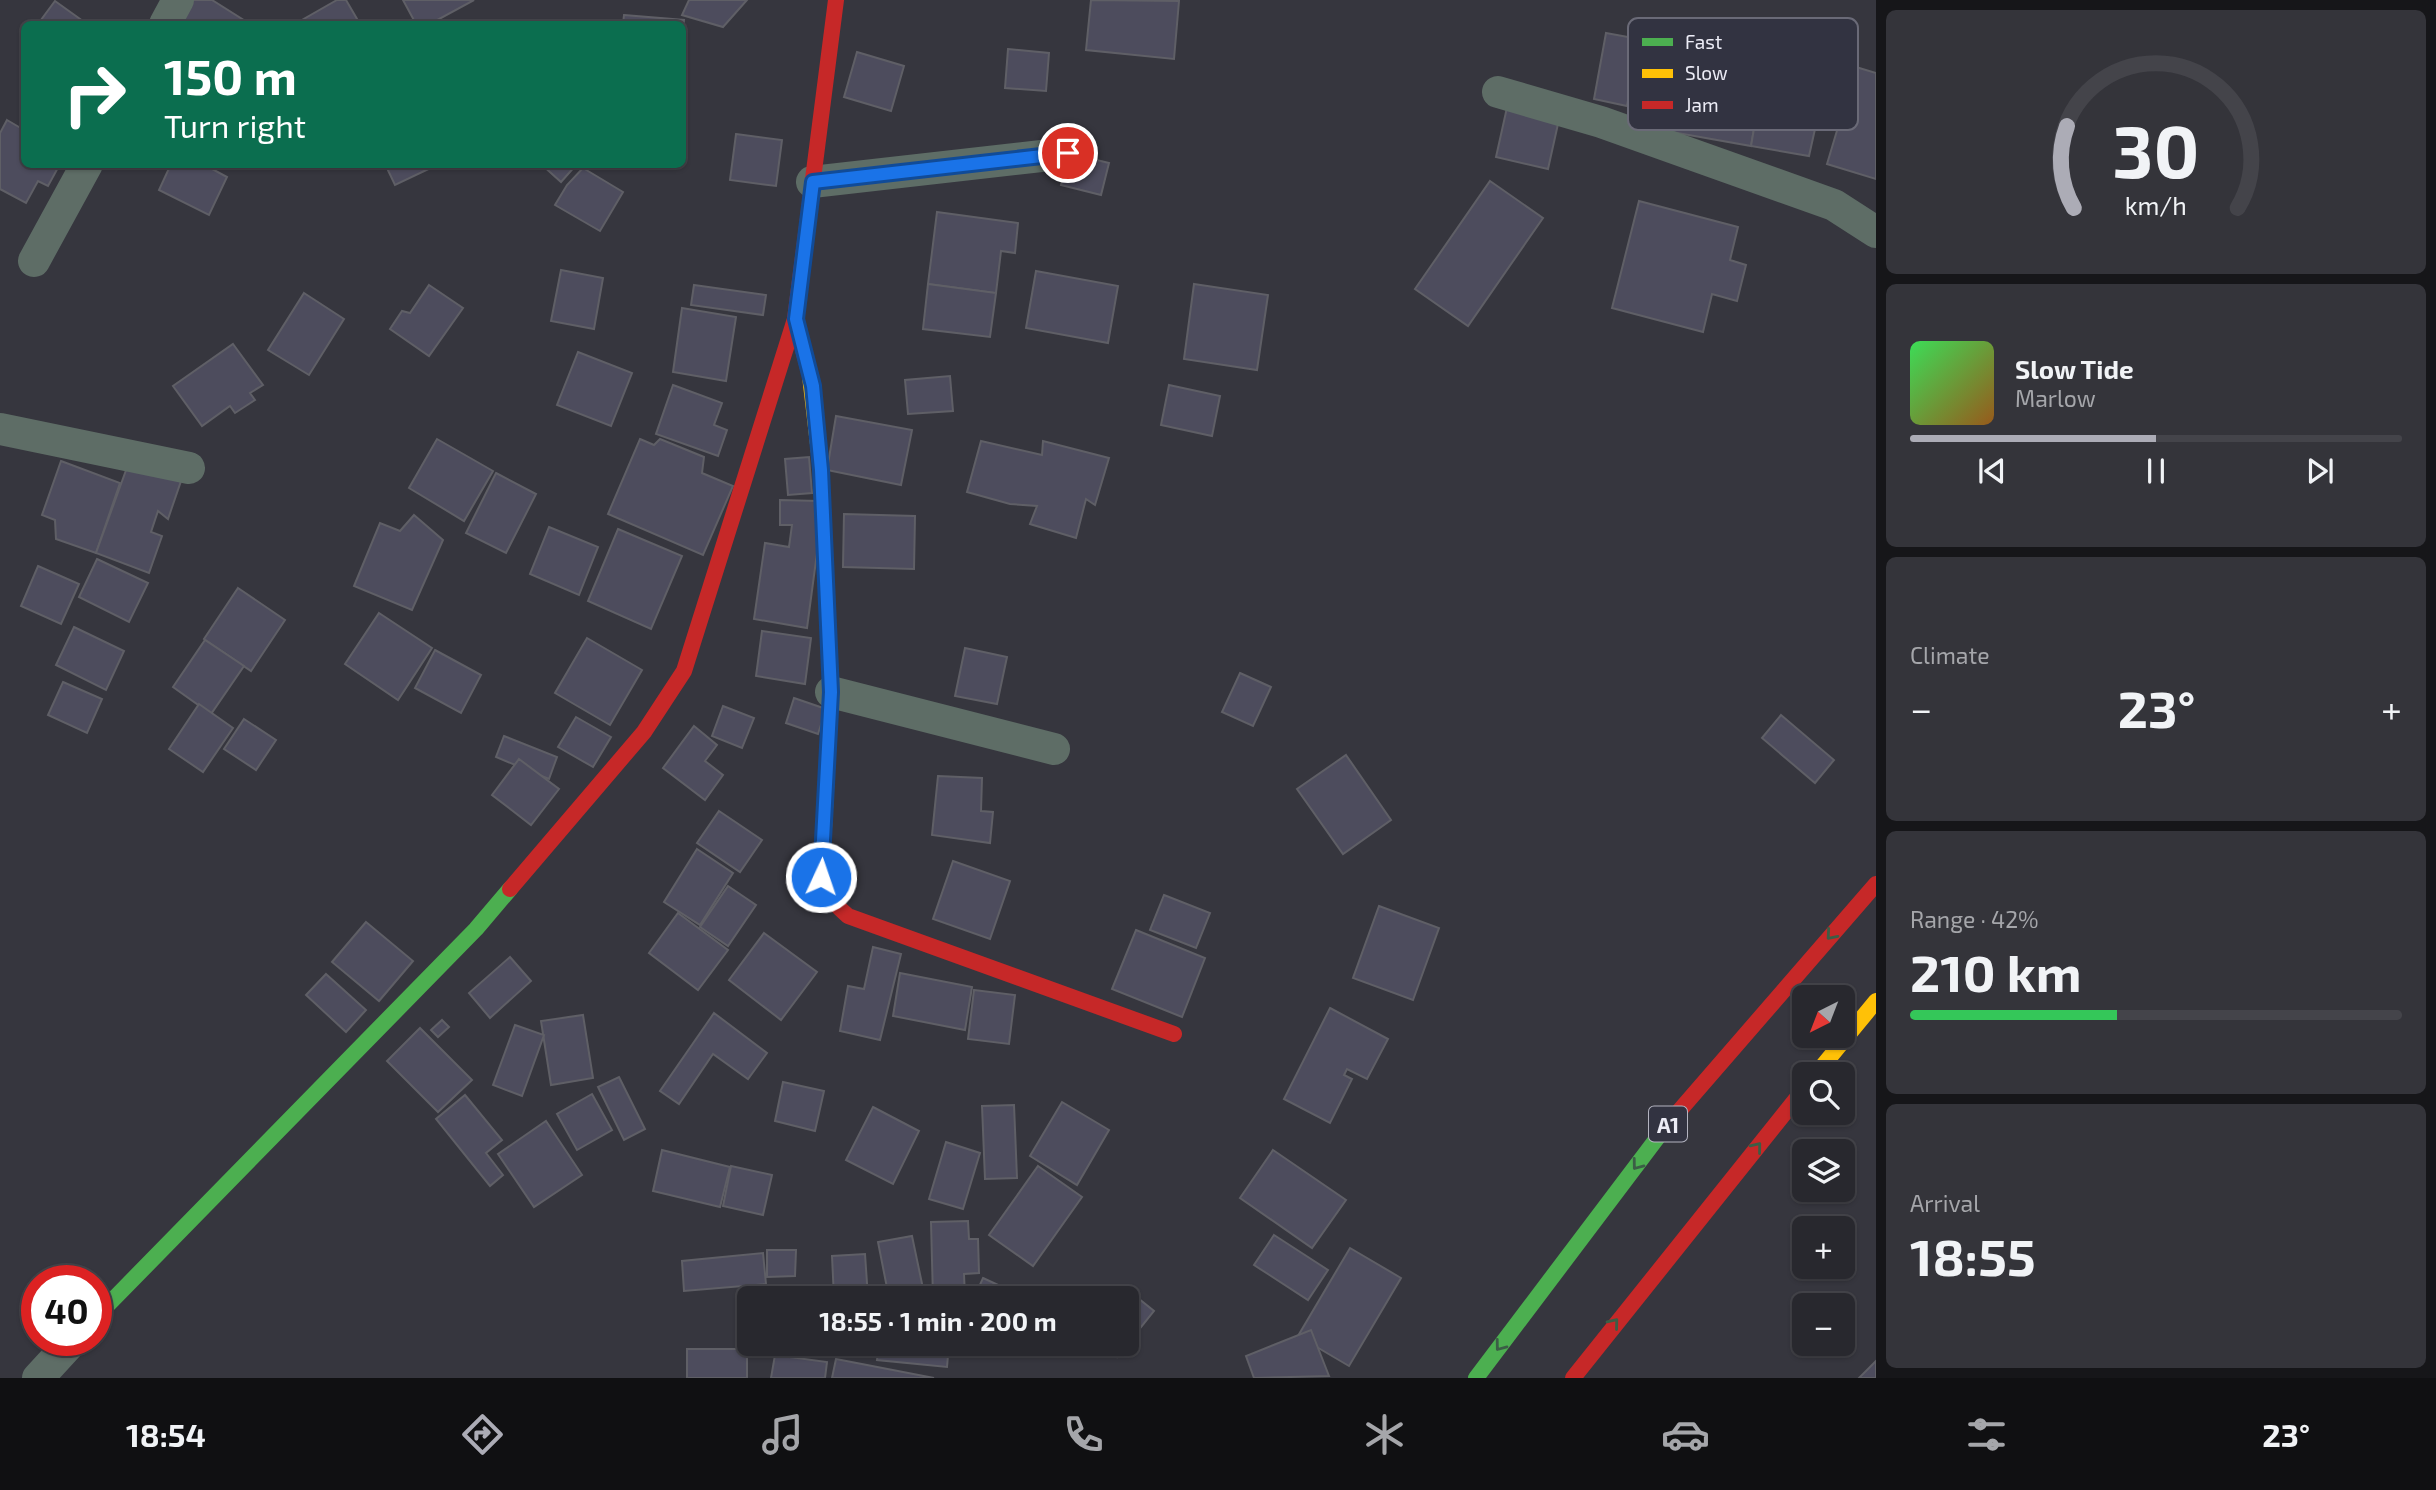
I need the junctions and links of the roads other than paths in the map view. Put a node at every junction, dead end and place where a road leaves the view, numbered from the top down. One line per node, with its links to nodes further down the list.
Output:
1 (178, 0): 3 (street)
2 (836, 0): 7 (main road)
3 (167, 21)
4 (1498, 92): 8 (street)
5 (1068, 153): 7 (street)
6 (85, 168): 9 (street)
7 (813, 182): 10 (main road)
8 (1876, 232)
9 (34, 261)
10 (796, 319): 13 (main road); 20 (main road)
11 (0, 429): 12 (street)
12 (189, 468)
13 (831, 692): 14 (street); 17 (main road)
14 (1054, 749)
15 (1876, 884): 23 (main road, A1, one-way to 23)
16 (1876, 1000): 18 (main road)
17 (1174, 1034)
18 (1826, 1062)
19 (1792, 1104): 24 (main road, one-way to 19)
20 (112, 1301)
21 (59, 1356): 22 (street)
22 (38, 1378)
23 (1476, 1378)
24 (1573, 1378)

